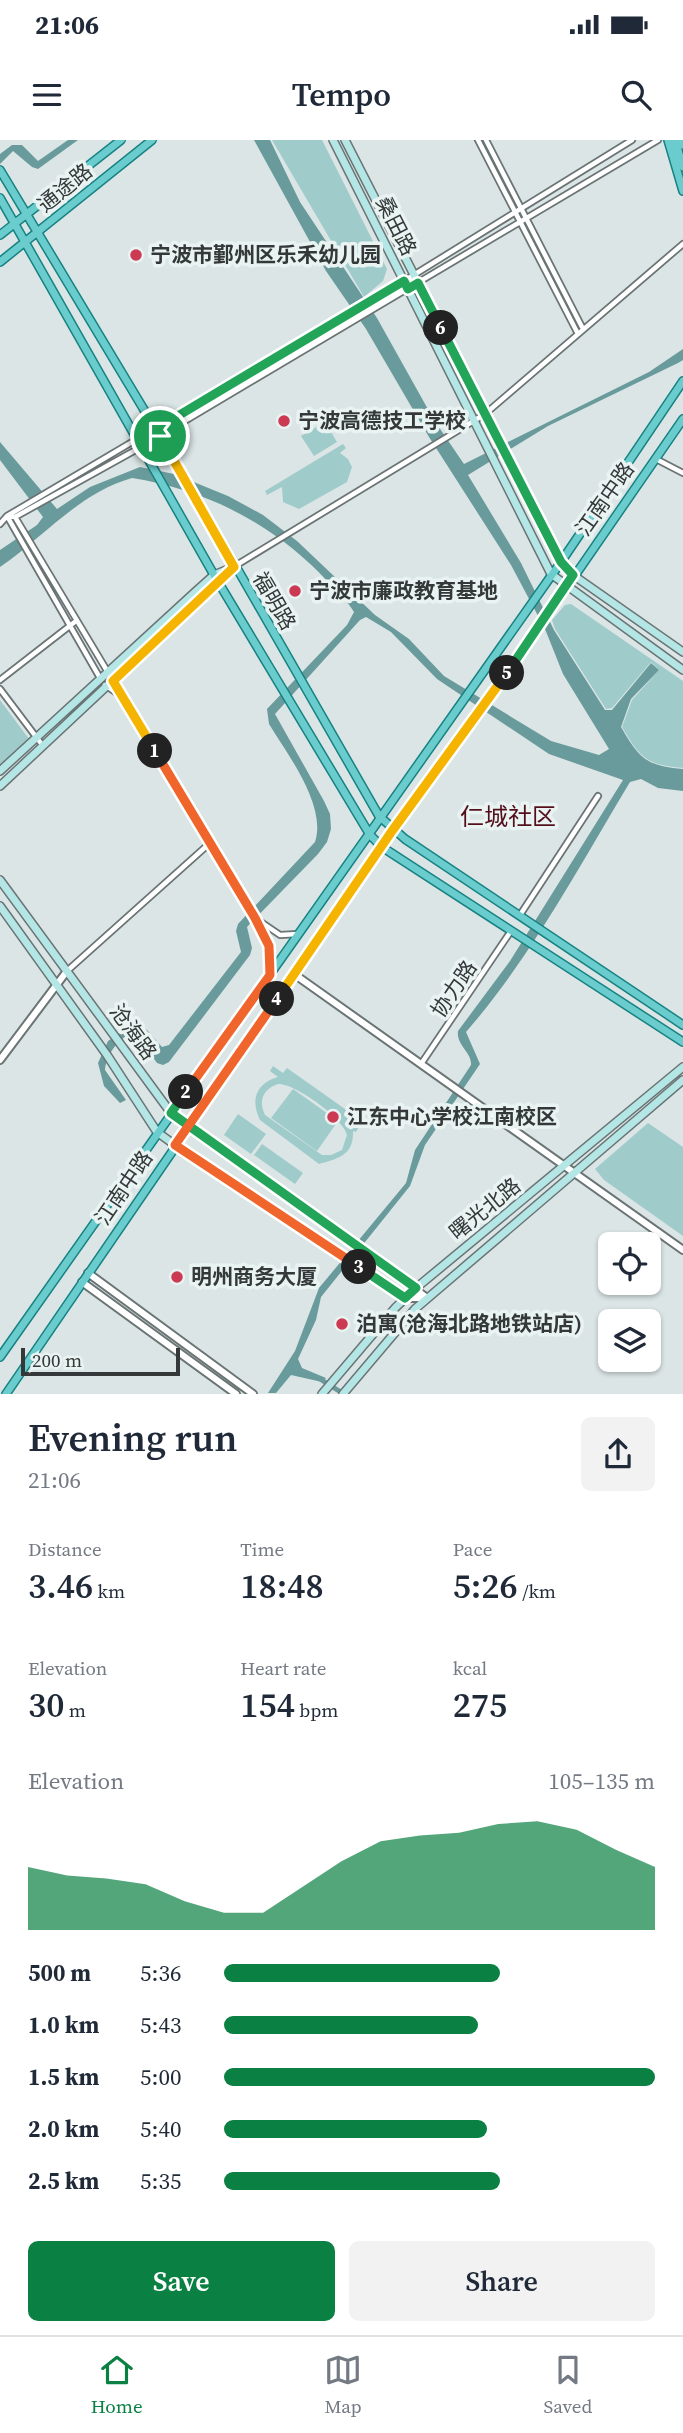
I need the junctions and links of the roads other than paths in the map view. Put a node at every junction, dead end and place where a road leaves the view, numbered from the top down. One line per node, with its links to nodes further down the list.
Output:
1 (121, 140): 17 (main road, 通途路)
2 (152, 140): 21 (main road, 通途路)
3 (333, 140): 27 (main road, 桑田路)
4 (345, 140): 26 (main road, 桑田路)
5 (478, 140): 16 (street)
6 (486, 140): 15 (street)
7 (632, 140): 15 (street)
8 (658, 140): 18 (street)
9 (668, 140): 13 (main road)
10 (675, 140): 11 (main road)
11 (683, 167)
12 (1, 171): 17 (main road, 福明路)
13 (683, 191)
14 (0, 198): 20 (main road, 福明路)
15 (521, 208): 16 (street); 18 (street)
16 (515, 212): 19 (street); 26 (street)
17 (26, 214): 20 (main road, 通途路); 21 (main road, 福明路)
18 (527, 218): 19 (street); 30 (street)
19 (520, 222): 28 (street); 31 (street)
20 (15, 223): 22 (main road, 通途路); 23 (main road, 福明路)
21 (37, 233): 23 (main road, 通途路); 36 (main road, 福明路)
22 (0, 235)
23 (26, 242): 25 (main road, 通途路); 37 (main road, 福明路)
24 (683, 244): 30 (street)
25 (0, 262)
26 (414, 275): 27 (street); 28 (main road, 桑田路)
27 (404, 281): 29 (main road, 桑田路); 36 (street)
28 (418, 283): 29 (street); 33 (main road, 桑田路)
29 (408, 289): 35 (main road, 桑田路); 36 (street)
30 (582, 327): 31 (street)
31 (577, 332): 33 (street)
32 (683, 381): 46 (main road, 江南中路)
33 (485, 414): 35 (street); 46 (main road, 桑田路)
34 (683, 419): 38 (main road, 江南中路)
35 (475, 421): 47 (street); 49 (main road, 桑田路)
36 (158, 432): 37 (street); 47 (main road, 福明路)
37 (139, 443): 40 (street); 48 (main road, 福明路)
38 (655, 459): 39 (street); 50 (main road, 江南中路)
39 (683, 473)
40 (32, 504): 41 (street); 42 (street)
41 (7, 516): 42 (street); 43 (street); 44 (street)
42 (15, 517): 44 (street)
43 (0, 524)
44 (17, 529): 45 (street)
45 (28, 548): 53 (street); 54 (street)
46 (561, 562): 49 (main road, 江南中路); 50 (main road, 桑田路)
47 (234, 567): 48 (main road); 51 (main road); 69 (main road, 福明路)
48 (215, 575): 51 (main road, 福明路); 57 (main road)
49 (551, 575): 52 (main road, 桑田路); 69 (main road, 江南中路)
50 (573, 575): 52 (main road, 江南中路); 55 (main road, 桑田路)
51 (219, 583): 60 (main road); 71 (main road, 福明路)
52 (565, 587): 56 (main road, 桑田路); 70 (main road, 江南中路)
53 (76, 621): 54 (street); 57 (street)
54 (70, 626): 58 (street); 59 (street)
55 (683, 652)
56 (683, 670)
57 (108, 672): 58 (main road); 60 (street)
58 (100, 679): 61 (street); 64 (main road)
59 (0, 680)
60 (113, 681): 61 (main road); 63 (street)
61 (106, 688): 63 (street); 65 (main road)
62 (0, 690): 64 (street)
63 (124, 698): 72 (street)
64 (37, 737): 65 (street); 66 (main road)
65 (43, 746): 67 (main road)
66 (0, 771)
67 (0, 786)
68 (598, 796): 76 (street)
69 (379, 816): 70 (main road, 福明路); 71 (main road, 江南中路)
70 (392, 831): 73 (main road, 江南中路); 76 (main road, 福明路)
71 (370, 835): 73 (main road, 福明路); 79 (main road, 江南中路)
72 (210, 843): 77 (street); 80 (street)
73 (382, 847): 78 (main road, 福明路); 81 (main road, 江南中路)
74 (0, 880): 80 (main road, 沧海路)
75 (0, 906): 83 (main road, 沧海路)
76 (520, 916): 84 (main road, 福明路)
77 (255, 918): 79 (street); 82 (street)
78 (512, 931): 85 (main road, 福明路); 87 (street, 协力路)
79 (299, 933): 82 (main road, 江南中路)
80 (67, 971): 83 (street); 90 (main road, 沧海路)
81 (294, 974): 87 (street); 91 (main road, 江南中路)
82 (270, 975): 90 (main road, 江南中路)
83 (57, 985): 86 (street); 92 (main road, 沧海路)
84 (683, 1025)
85 (683, 1042)
86 (0, 1059)
87 (421, 1064): 94 (street)
88 (683, 1067): 94 (main road, 曙光北路)
89 (683, 1080): 95 (main road, 曙光北路)
90 (171, 1113): 91 (main road, 沧海路); 92 (main road, 江南中路)
91 (189, 1125): 93 (main road, 江南中路); 99 (street, 沧海路)
92 (157, 1132): 93 (main road, 沧海路); 102 (main road, 江南中路)
93 (175, 1145): 97 (main road, 江南中路); 100 (street, 沧海路)
94 (565, 1166): 95 (street); 99 (main road, 曙光北路)
95 (574, 1172): 96 (street); 101 (main road, 曙光北路)
96 (683, 1250)
97 (88, 1273): 98 (main road, 江南中路); 104 (street)
98 (82, 1282): 105 (main road, 江南中路); 106 (street)
99 (416, 1288): 100 (main road, 曙光北路); 101 (street, 沧海路)
100 (405, 1298): 101 (street); 107 (main road, 曙光北路)
101 (427, 1298): 103 (main road, 曙光北路)
102 (0, 1357)
103 (345, 1391)
104 (252, 1393)
105 (6, 1394)
106 (236, 1394)
107 (322, 1394)

